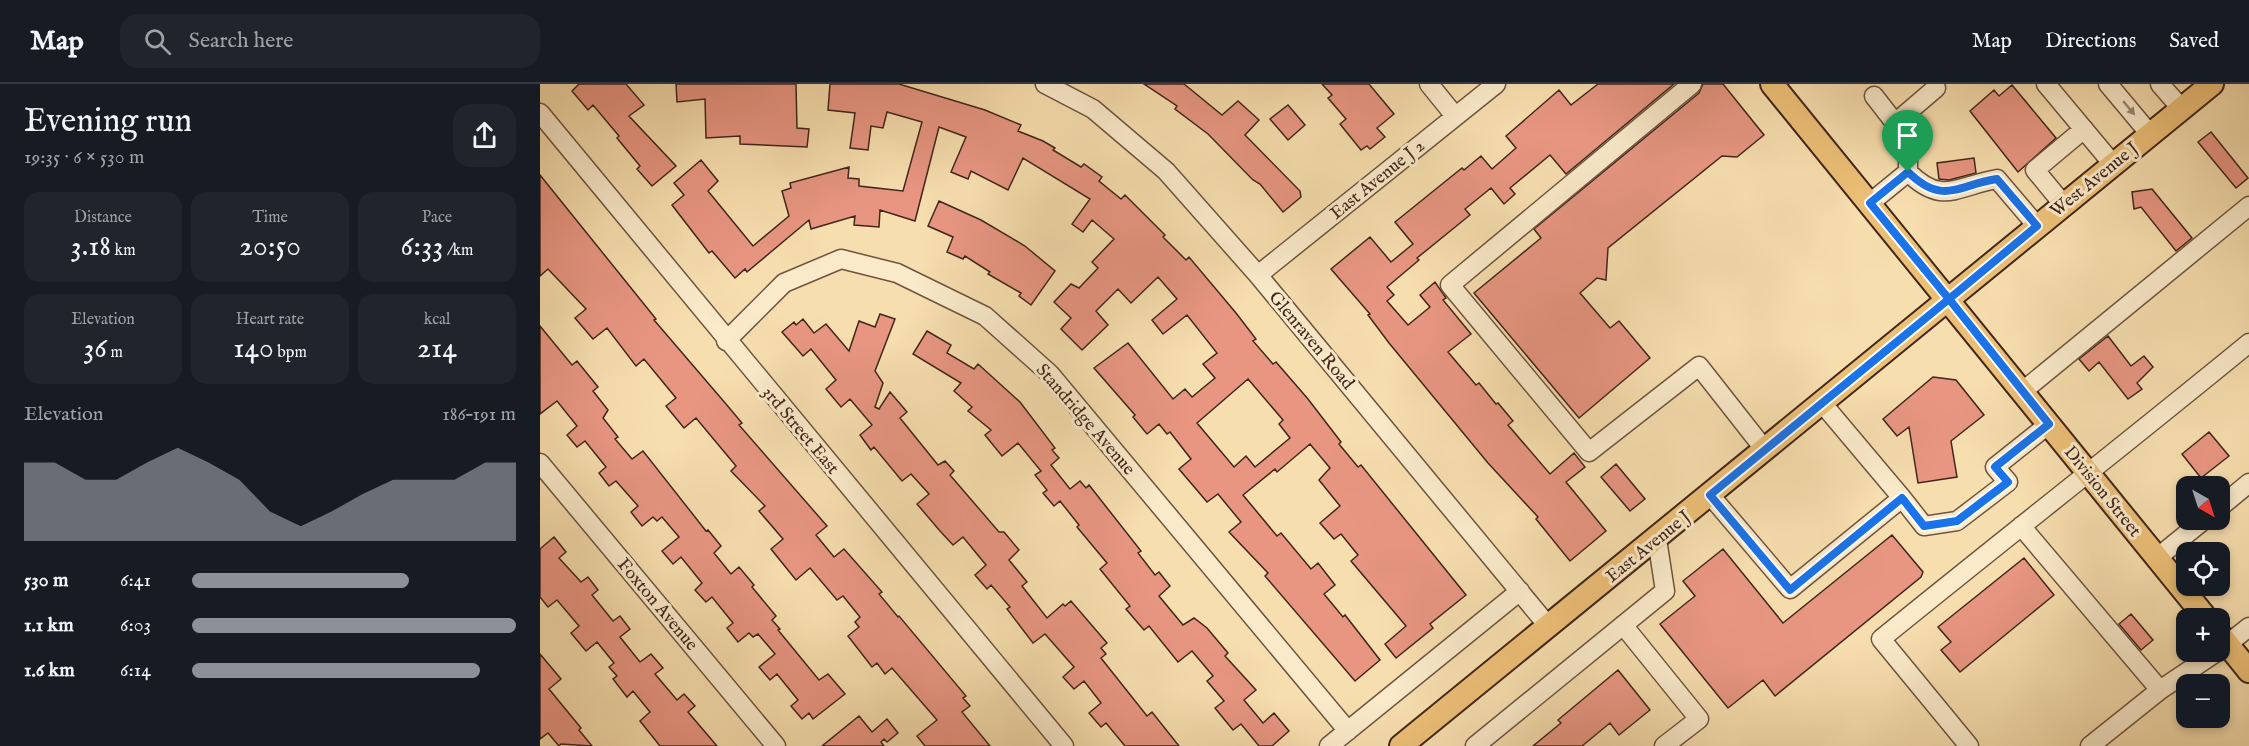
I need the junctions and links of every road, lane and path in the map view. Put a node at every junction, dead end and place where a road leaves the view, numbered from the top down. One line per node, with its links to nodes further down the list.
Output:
1 (1046, 84): 24 (street, Glenraven Road)
2 (1429, 84): 14 (street)
3 (1496, 84): 14 (street, East Avenue J 2)
4 (1692, 84): 31 (street)
5 (1772, 84): 20 (main road, Division Street)
6 (2046, 84): 16 (street)
7 (2108, 84): 17 (street, one-way to 17)
8 (2160, 84): 12 (street)
9 (2212, 84): 12 (main road, West Avenue J)
10 (1936, 88): 15 (street)
11 (1874, 96): 15 (street)
12 (2180, 108): 17 (main road, West Avenue J)
13 (540, 113): 26 (street, 3rd Street East)
14 (1455, 116): 24 (street, East Avenue J 2)
15 (1895, 123): 19 (street)
16 (2084, 129): 18 (street); 21 (street)
17 (2150, 133): 18 (main road, West Avenue J)
18 (2112, 163): 21 (main road, West Avenue J)
19 (1908, 172): 20 (street); 23 (street)
20 (1870, 203): 25 (main road, Division Street)
21 (2063, 204): 23 (main road, West Avenue J)
22 (2249, 206): 28 (street)
23 (2037, 226): 25 (main road, West Avenue J)
24 (1258, 275): 42 (street, Glenraven Road)
25 (1949, 299): 28 (main road, Division Street); 29 (main road, East Avenue J)
26 (726, 341): 52 (street, Standridge Avenue); 54 (street, 3rd Street East)
27 (2249, 343): 33 (street)
28 (2023, 390): 30 (main road, Division Street)
29 (1821, 403): 31 (main road, East Avenue J); 36 (street)
30 (2049, 424): 33 (main road, Division Street); 36 (street)
31 (1765, 450): 35 (main road, East Avenue J)
32 (540, 463): 53 (street, Foxton Avenue)
33 (2090, 475): 38 (street); 41 (main road, Division Street)
34 (2249, 483): 37 (street)
35 (1710, 495): 36 (street); 40 (main road, East Avenue J)
36 (1902, 498)
37 (2230, 499)
38 (2021, 526): 51 (street); 59 (street)
39 (2191, 530): 41 (street)
40 (1657, 538): 44 (street); 45 (main road, East Avenue J)
41 (2157, 558): 43 (main road, Division Street)
42 (1520, 591): 45 (street, Glenraven Road); 52 (street)
43 (2198, 608)
44 (1623, 625): 57 (street); 58 (street)
45 (1549, 627): 56 (main road, East Avenue J)
46 (2249, 627): 47 (street)
47 (2230, 639)
48 (2230, 653): 50 (main road)
49 (2198, 662): 51 (street)
50 (2249, 671)
51 (2160, 690): 60 (street)
52 (1348, 731): 55 (street)
53 (776, 746)
54 (1064, 746)
55 (1329, 746)
56 (1401, 746)
57 (1476, 746)
58 (1664, 746)
59 (1969, 746)
60 (2090, 746)

